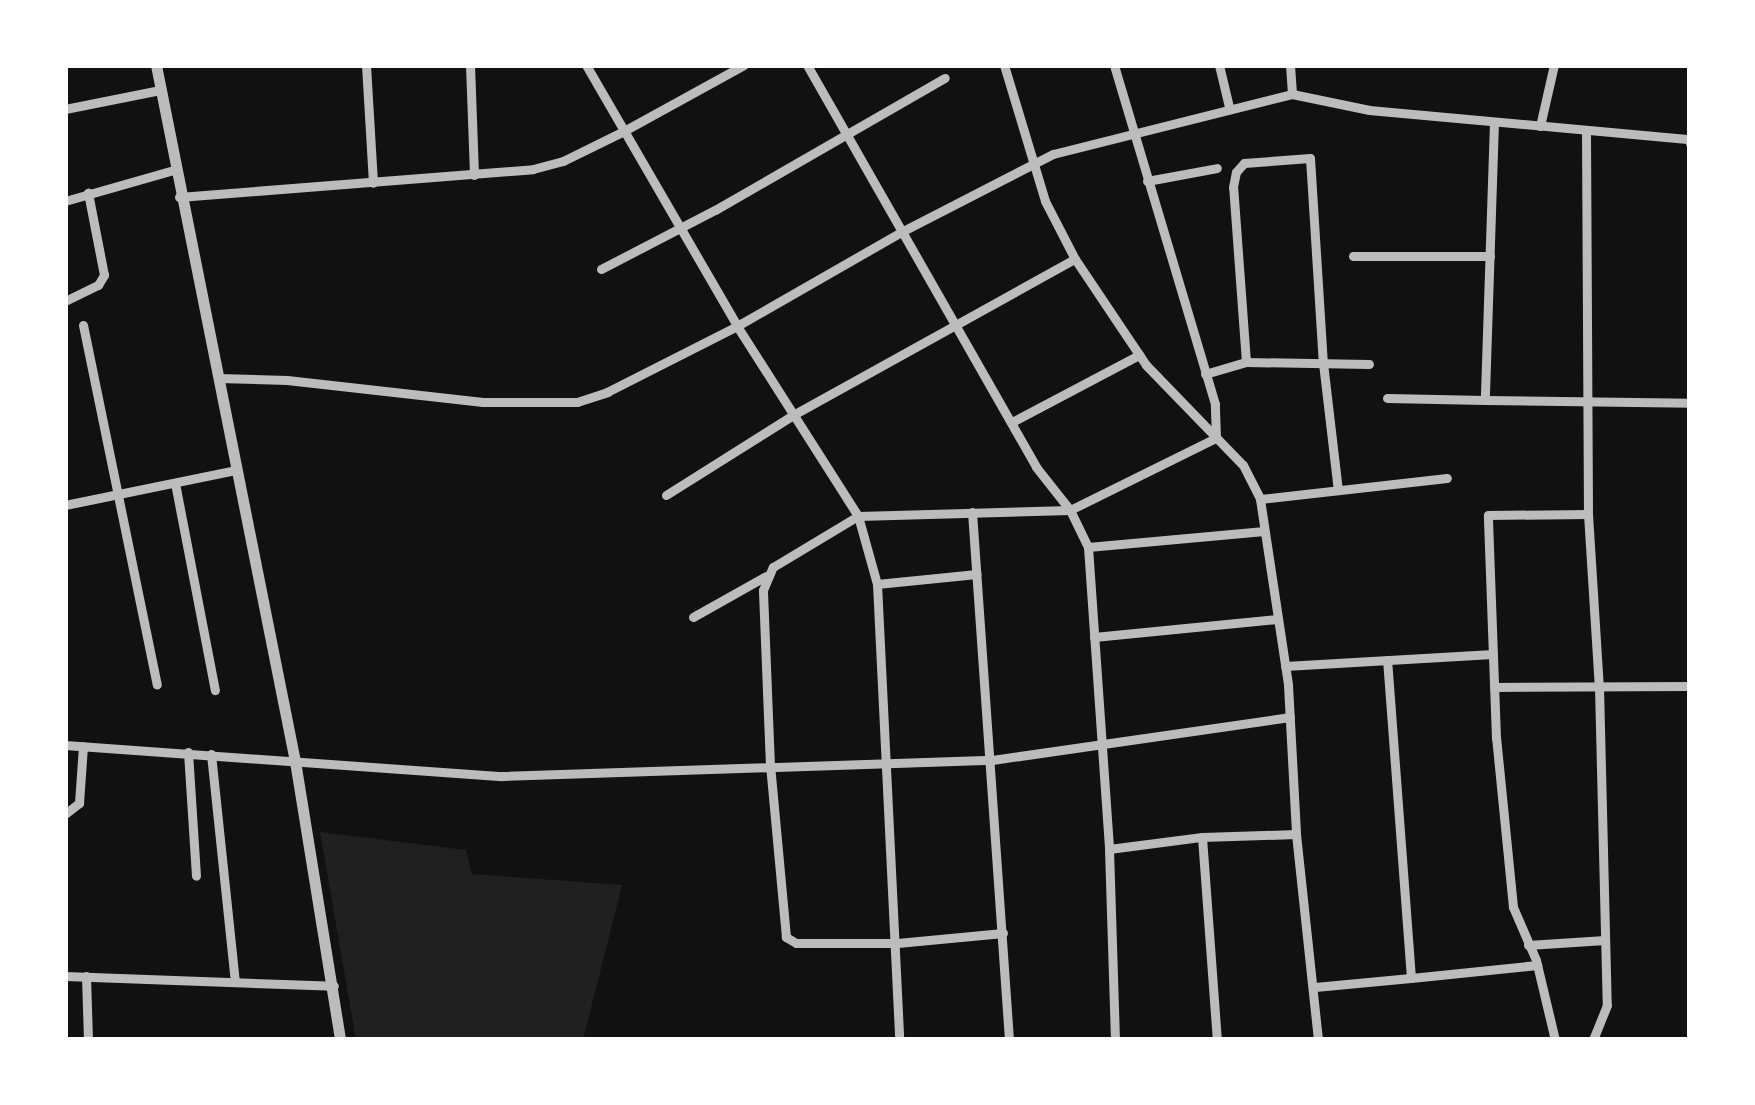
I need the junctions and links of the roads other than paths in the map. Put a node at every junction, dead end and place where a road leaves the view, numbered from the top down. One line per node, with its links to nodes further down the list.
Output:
1 (156, 65): 13 (street)
2 (366, 65): 29 (street)
3 (470, 65): 27 (street)
4 (586, 65): 21 (street)
5 (744, 65): 21 (street)
6 (808, 65): 19 (street)
7 (1004, 65): 24 (street)
8 (1114, 65): 22 (street)
9 (1219, 65): 15 (street)
10 (1290, 65): 14 (street)
11 (1551, 66): 18 (street)
12 (945, 78): 19 (street)
13 (160, 90): 16 (street); 26 (street)
14 (1292, 94): 15 (street); 17 (street)
15 (1228, 107): 22 (street)
16 (65, 108)
17 (1494, 122): 18 (street); 36 (street)
18 (1540, 126): 20 (street)
19 (847, 131): 33 (street); 34 (street)
20 (1586, 131): 23 (street); 51 (street)
21 (622, 132): 27 (street); 33 (street)
22 (1132, 132): 24 (street); 28 (street)
23 (1690, 139)
24 (1032, 164): 34 (street); 37 (street)
25 (1217, 168): 28 (street)
26 (174, 170): 30 (street); 31 (street)
27 (474, 175): 29 (street)
28 (1147, 181): 47 (street)
29 (373, 182): 31 (street)
30 (88, 194): 32 (street); 39 (street)
31 (179, 197): 48 (street)
32 (65, 201)
33 (679, 228): 38 (street); 41 (street)
34 (903, 230): 41 (street); 42 (street)
35 (1352, 256): 36 (street)
36 (1490, 256): 50 (street)
37 (1075, 259): 42 (street); 43 (street)
38 (602, 269)
39 (65, 301)
40 (83, 325): 60 (street)
41 (738, 326): 48 (street); 53 (street)
42 (956, 326): 53 (street); 54 (street)
43 (1139, 355): 54 (street); 55 (street)
44 (1246, 362): 45 (street); 45 (street); 47 (street)
45 (1323, 363): 46 (street); 59 (street)
46 (1369, 364)
47 (1205, 374): 55 (street)
48 (218, 378): 56 (street)
49 (1387, 398): 50 (street)
50 (1485, 400): 51 (street)
51 (1589, 401): 52 (street); 66 (street)
52 (1690, 403)
53 (793, 415): 61 (street); 67 (street)
54 (1012, 422): 64 (street)
55 (1216, 438): 62 (street); 64 (street)
56 (236, 470): 58 (street); 91 (street)
57 (1447, 478): 59 (street)
58 (175, 483): 60 (street); 83 (street)
59 (1338, 490): 62 (street)
60 (118, 495): 63 (street); 79 (street)
61 (666, 495)
62 (1260, 499): 68 (street)
63 (65, 506)
64 (1070, 510): 65 (street); 69 (street)
65 (972, 512): 67 (street); 70 (street)
66 (1588, 514): 76 (street); 80 (street)
67 (858, 516): 71 (street); 72 (street)
68 (1264, 531): 69 (street); 74 (street)
69 (1088, 547): 75 (street)
70 (977, 574): 72 (street); 90 (street)
71 (766, 576): 73 (street); 93 (street)
72 (877, 584): 92 (street)
73 (693, 617)
74 (1278, 619): 75 (street); 78 (street)
75 (1094, 638): 87 (street)
76 (1493, 654): 77 (street); 82 (street)
77 (1387, 660): 78 (street); 106 (street)
78 (1286, 666): 84 (street)
79 (157, 684)
80 (1599, 686): 81 (street); 82 (street); 100 (street)
81 (1690, 686)
82 (1494, 688): 102 (street)
83 (215, 690)
84 (1290, 718): 87 (street); 95 (street)
85 (65, 745): 86 (street)
86 (83, 746): 88 (street); 94 (street)
87 (1101, 746): 90 (street); 97 (street)
88 (188, 752): 89 (street); 98 (street)
89 (211, 754): 91 (street); 107 (street)
90 (992, 760): 92 (street); 99 (street)
91 (295, 761): 93 (street); 108 (street)
92 (889, 764): 93 (street); 101 (street)
93 (770, 766): 101 (street)
94 (65, 814)
95 (1296, 834): 96 (street); 109 (street)
96 (1202, 837): 97 (street); 115 (street)
97 (1109, 849): 114 (street)
98 (196, 876)
99 (1002, 933): 101 (street); 113 (street)
100 (1605, 940): 102 (street); 118 (street)
101 (897, 943): 112 (street)
102 (1528, 946): 103 (street)
103 (1537, 965): 106 (street); 117 (street)
104 (65, 976): 105 (street)
105 (86, 976): 107 (street); 110 (street)
106 (1411, 978): 109 (street)
107 (236, 982): 108 (street)
108 (334, 986): 111 (street)
109 (1315, 987): 116 (street)
110 (88, 1040)
111 (340, 1040)
112 (899, 1040)
113 (1009, 1040)
114 (1116, 1040)
115 (1217, 1040)
116 (1318, 1040)
117 (1554, 1040)
118 (1593, 1040)

